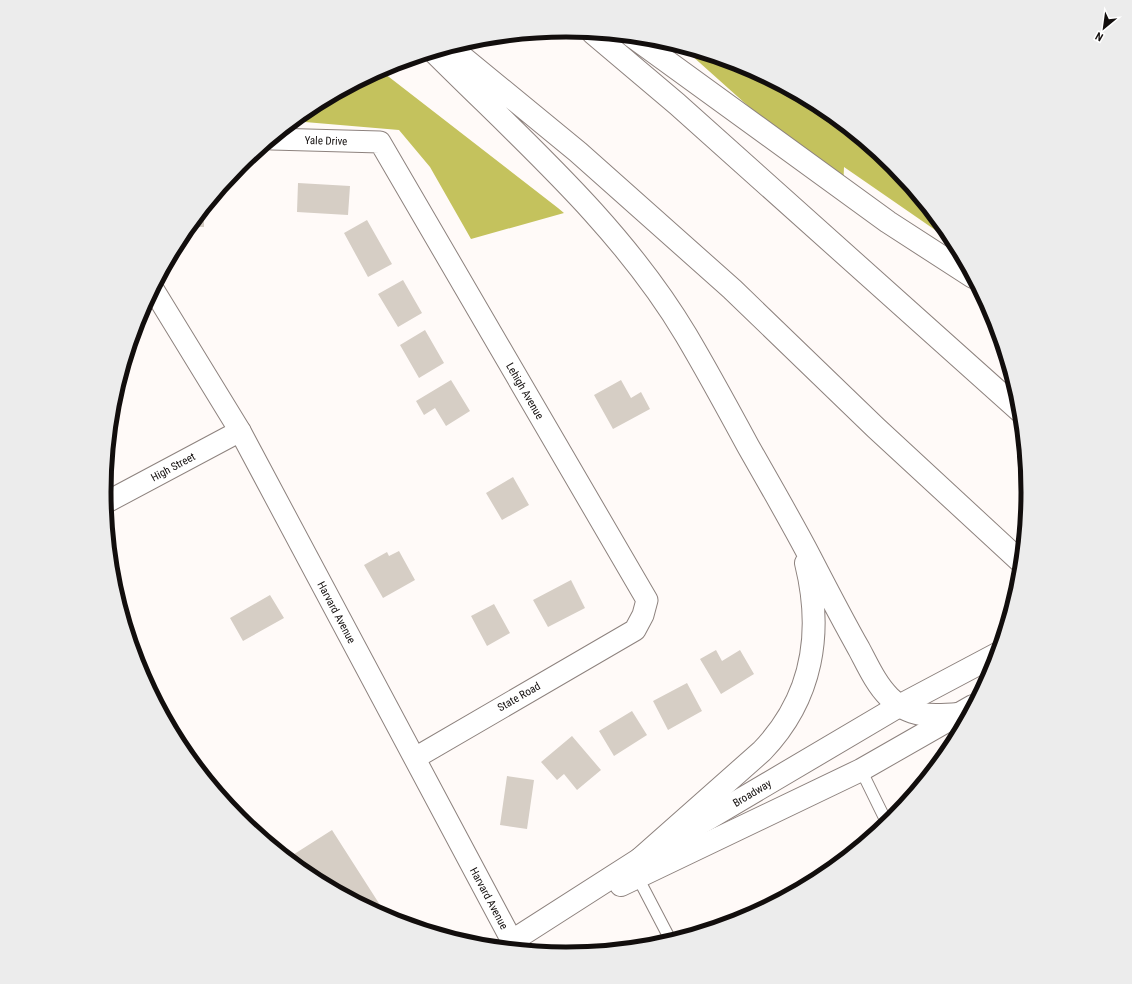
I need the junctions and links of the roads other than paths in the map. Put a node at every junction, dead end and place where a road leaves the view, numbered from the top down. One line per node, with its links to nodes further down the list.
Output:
1 (599, 38): 9 (main road)
2 (643, 44): 7 (main road)
3 (455, 51): 13 (main road)
4 (438, 56): 12 (main road)
5 (279, 139): 6 (street, Yale Drive)
6 (380, 142): 14 (street, Lehigh Avenue)
7 (964, 271)
8 (156, 295): 10 (street, Harvard Avenue)
9 (1012, 403)
10 (240, 431): 11 (street, High Street); 19 (street, Harvard Avenue)
11 (111, 500)
12 (799, 536): 16 (main road); 22 (main road)
13 (1016, 557)
14 (622, 637): 19 (street, State Road)
15 (989, 658): 16 (main road, Broadway)
16 (899, 706): 17 (main road); 22 (main road, Broadway)
17 (966, 710)
18 (965, 711): 20 (main road, Broadway)
19 (414, 758): 24 (street, Harvard Avenue)
20 (861, 770): 21 (lane); 22 (main road, Broadway)
21 (884, 817)
22 (636, 867): 23 (lane); 25 (main road, Broadway)
23 (668, 935)
24 (505, 943)
25 (508, 943)

